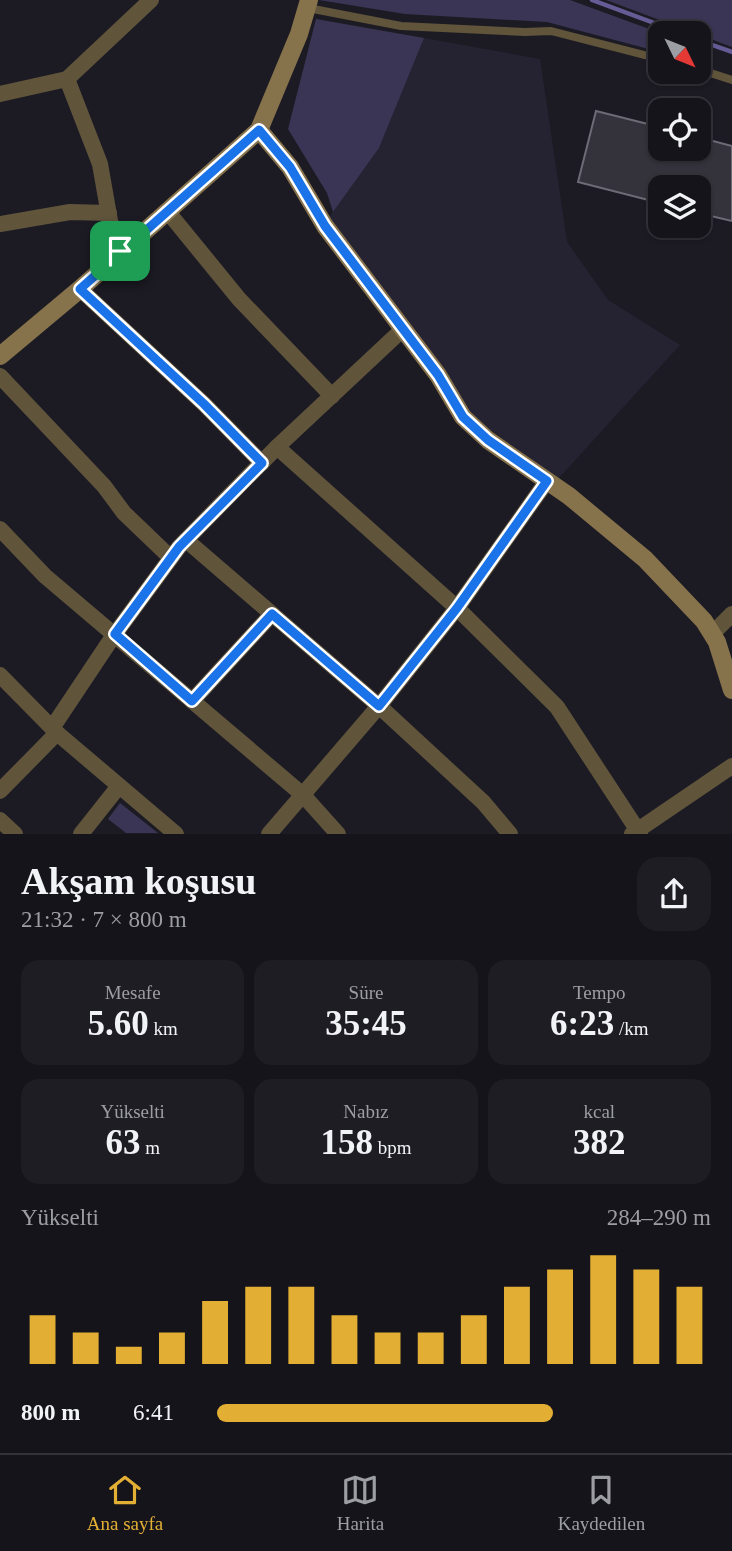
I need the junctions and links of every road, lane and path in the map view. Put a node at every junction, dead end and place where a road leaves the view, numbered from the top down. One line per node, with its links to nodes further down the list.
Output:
1 (150, 0): 5 (street)
2 (305, 3): 3 (lane); 8 (street)
3 (648, 56)
4 (711, 73): 6 (lane)
5 (67, 79): 7 (street); 10 (street)
6 (732, 80)
7 (0, 94)
8 (259, 130): 9 (street); 14 (street)
9 (168, 212): 12 (street); 17 (street)
10 (109, 213): 11 (street); 12 (street)
11 (0, 224)
12 (120, 251): 13 (street)
13 (80, 289): 15 (street); 19 (street)
14 (403, 329): 17 (street); 20 (street)
15 (0, 356)
16 (0, 376): 23 (street)
17 (332, 396): 18 (street)
18 (277, 447): 19 (street); 24 (street)
19 (262, 463): 22 (street)
20 (547, 481): 24 (street); 28 (street)
21 (0, 529): 27 (street)
22 (186, 540): 23 (street); 25 (street)
23 (171, 558): 27 (street)
24 (457, 608): 32 (street); 38 (street)
25 (272, 614): 31 (street); 32 (street)
26 (732, 614): 28 (street)
27 (115, 634): 31 (street); 33 (street)
28 (712, 634): 30 (street)
29 (0, 675): 33 (street)
30 (732, 690)
31 (192, 701): 37 (street)
32 (379, 706): 37 (street); 43 (street)
33 (55, 730): 35 (street); 36 (street)
34 (732, 766): 38 (street)
35 (119, 786): 39 (street); 40 (street)
36 (0, 790)
37 (303, 795): 41 (street); 42 (street)
38 (636, 832)
39 (81, 834)
40 (176, 834)
41 (269, 834)
42 (338, 834)
43 (510, 834)

